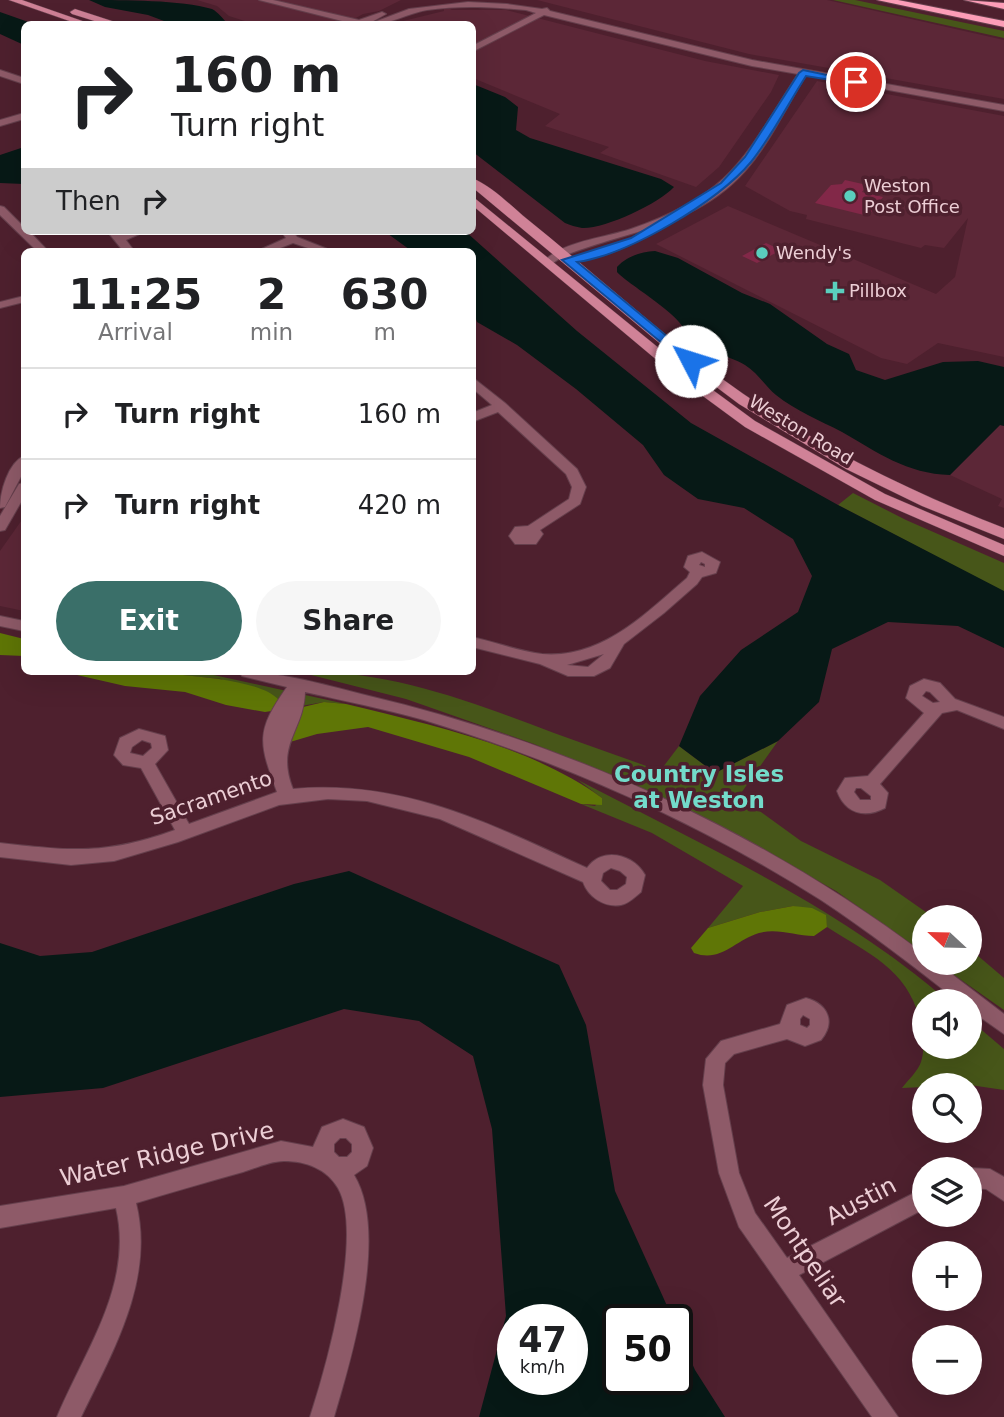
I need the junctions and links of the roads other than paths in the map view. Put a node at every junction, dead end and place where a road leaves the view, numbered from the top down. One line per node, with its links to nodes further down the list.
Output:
1 (13, 0): 13 (main road)
2 (40, 0): 14 (main road)
3 (263, 0): 15 (street)
4 (464, 0): 9 (street)
5 (495, 0): 11 (street)
6 (882, 0): 18 (highway)
7 (926, 0): 12 (highway)
8 (970, 0): 10 (highway)
9 (443, 2): 11 (street); 16 (street); 17 (street)
10 (1004, 6)
11 (547, 10): 19 (street); 21 (street)
12 (1004, 15)
13 (77, 21)
14 (103, 21)
15 (349, 21)
16 (368, 21)
17 (382, 21)
18 (1004, 24)
19 (476, 48)
20 (0, 73): 22 (street)
21 (803, 73): 23 (street); 37 (street)
22 (21, 80)
23 (1004, 108)
24 (21, 117): 25 (street)
25 (0, 123)
26 (476, 184): 37 (main road, Weston Road)
27 (476, 202): 38 (main road, Weston Road)
28 (0, 209): 30 (street)
29 (0, 220): 33 (street)
30 (21, 230)
31 (27, 235): 34 (street)
32 (290, 235): 35 (street); 36 (street)
33 (26, 248)
34 (40, 248)
35 (267, 248)
36 (321, 248)
37 (564, 257): 38 (street); 49 (main road, Weston Road)
38 (548, 262): 50 (main road, Weston Road)
39 (21, 300): 40 (street)
40 (0, 305)
41 (477, 385): 42 (street)
42 (502, 406): 43 (street); 48 (street)
43 (476, 416)
44 (21, 466): 46 (street)
45 (21, 492): 47 (street)
46 (0, 504)
47 (0, 527)
48 (531, 530)
49 (1004, 534)
50 (1004, 551)
51 (698, 572): 54 (street)
52 (0, 621): 53 (street)
53 (21, 625)
54 (476, 643)
55 (302, 676): 61 (street); 65 (street)
56 (950, 703): 57 (street); 57 (street); 58 (street)
57 (933, 711): 60 (street)
58 (1004, 723)
59 (146, 762): 62 (street)
60 (871, 783)
61 (287, 796): 62 (street, Sacramento); 64 (street, Sacramento)
62 (185, 832): 63 (street, Sacramento)
63 (0, 850)
64 (592, 878)
65 (1004, 1025)
66 (792, 1028): 72 (street, Montpeliar)
67 (982, 1179): 68 (street)
68 (1004, 1191)
69 (124, 1196): 71 (street, Water Ridge Drive); 73 (street); 74 (street, Water Ridge Drive)
70 (912, 1204): 72 (street, Austin)
71 (0, 1217)
72 (785, 1271): 75 (street, Montpeliar)
73 (69, 1417)
74 (322, 1417)
75 (886, 1417)

